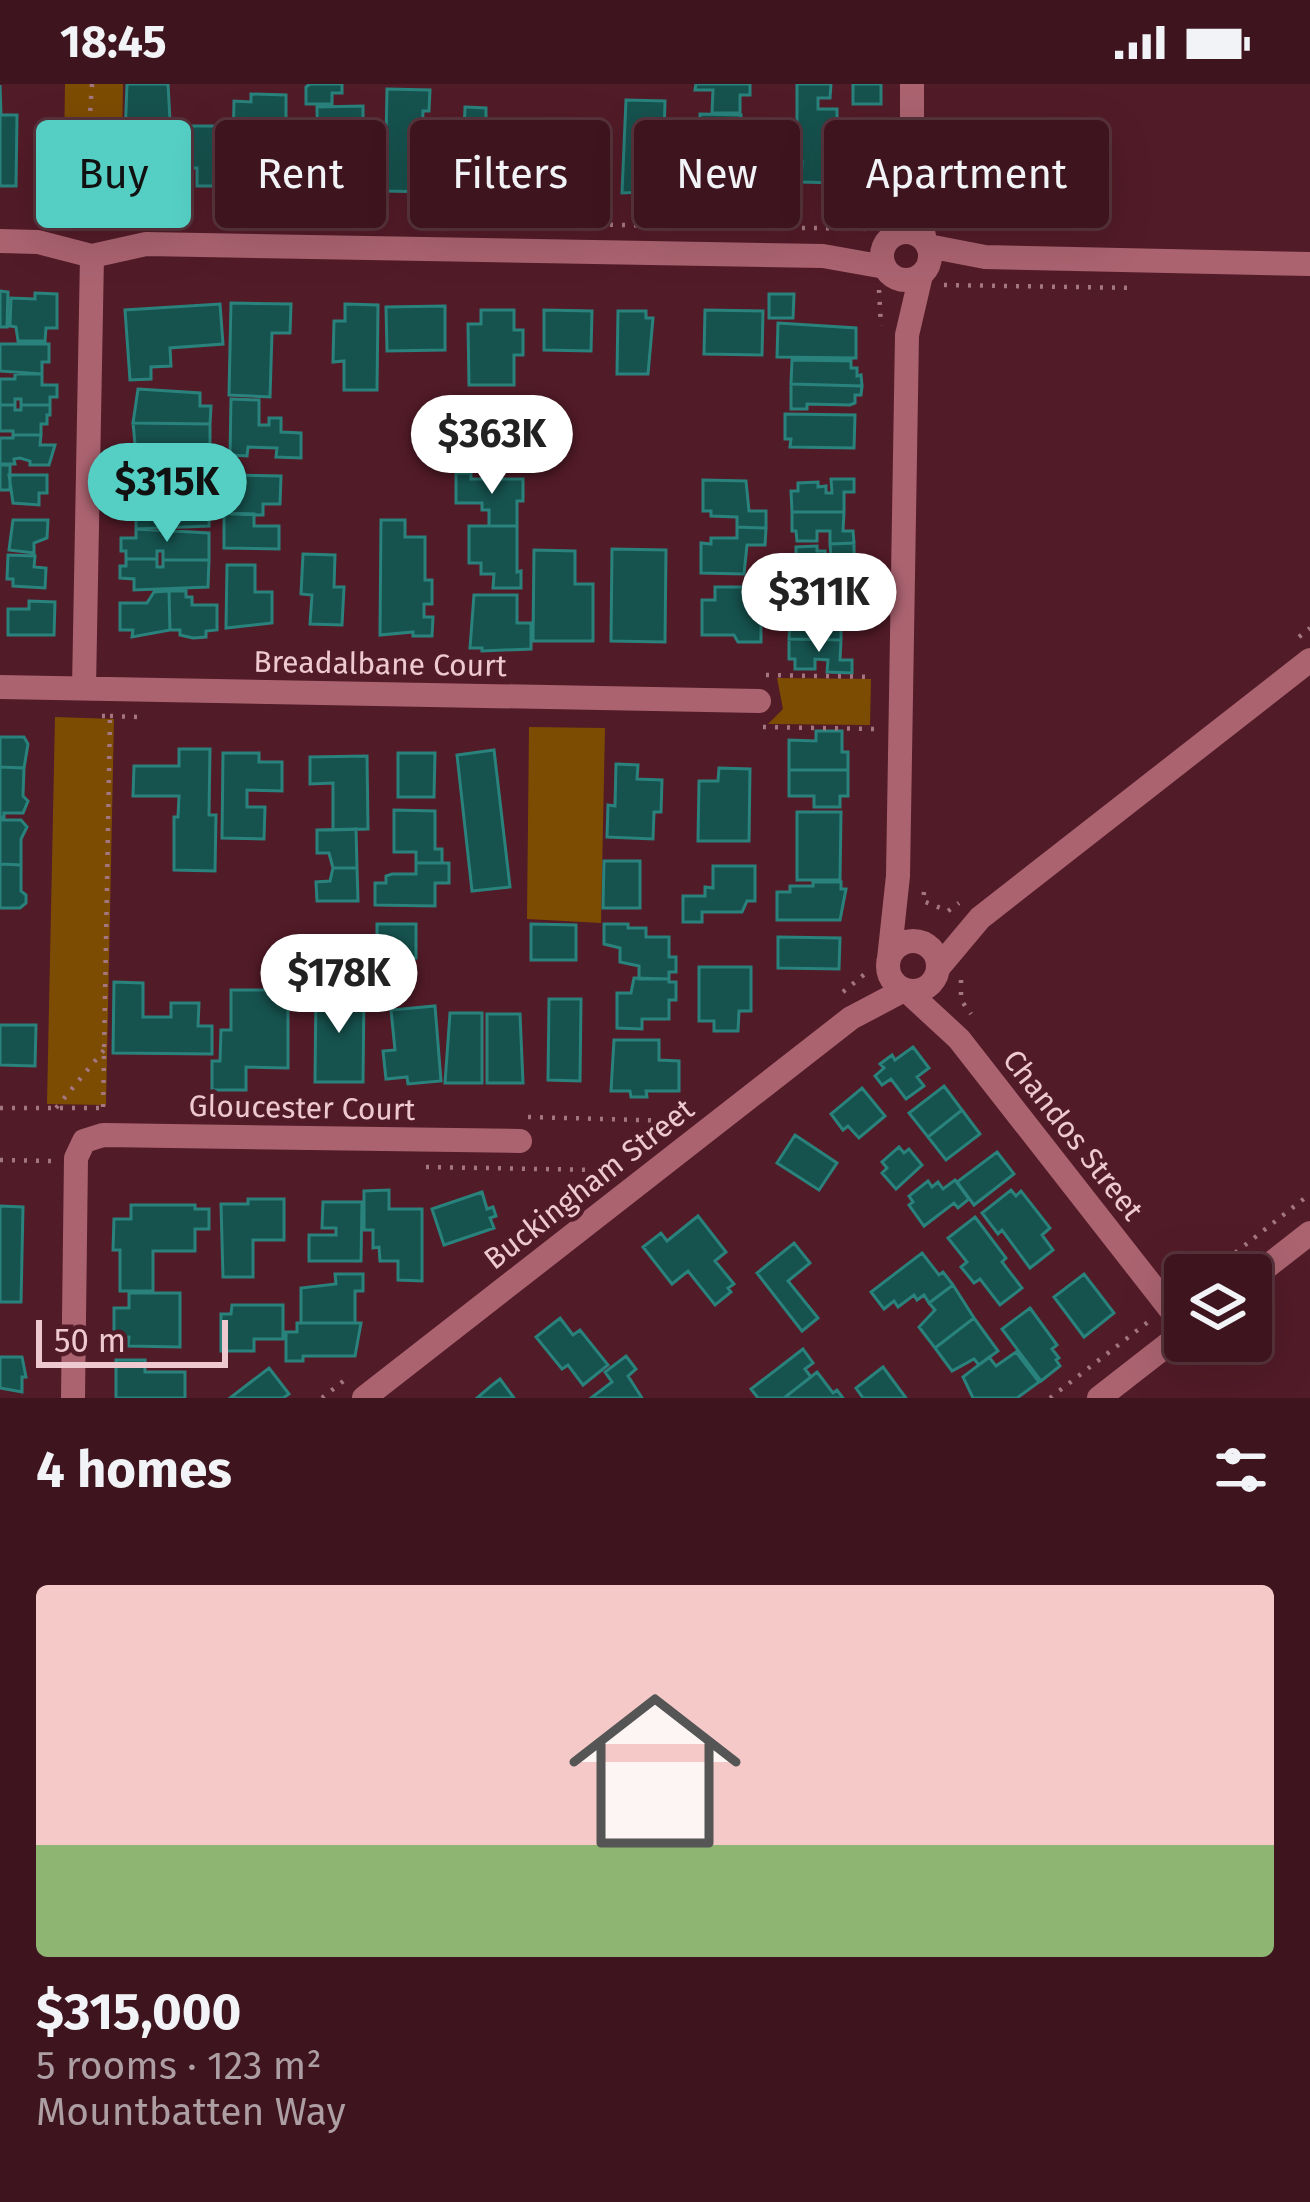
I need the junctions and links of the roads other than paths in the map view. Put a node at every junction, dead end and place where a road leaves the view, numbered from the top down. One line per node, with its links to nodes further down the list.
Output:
1 (913, 84): 2 (street)
2 (913, 120)
3 (895, 228): 7 (street)
4 (920, 228): 9 (street)
5 (0, 241): 6 (street)
6 (92, 256): 7 (street); 13 (street)
7 (884, 261): 9 (street); 9 (street); 10 (street)
8 (1310, 264): 9 (street)
9 (927, 265): 10 (street)
10 (908, 335): 15 (street)
11 (1310, 660): 16 (street)
12 (0, 687): 13 (street, Breadalbane Court)
13 (84, 688): 14 (street, Breadalbane Court)
14 (759, 701)
15 (898, 876): 17 (street); 18 (street)
16 (972, 909): 17 (street); 19 (street)
17 (918, 942): 18 (street); 19 (street)
18 (882, 964): 20 (street); 21 (street, Buckingham Street)
19 (946, 969): 20 (street); 22 (street, Chandos Street)
20 (905, 990): 21 (street, Buckingham Street); 22 (street, Chandos Street)
21 (843, 1008): 29 (street, Buckingham Street)
22 (968, 1030): 26 (street, Chandos Street)
23 (520, 1142): 28 (street, Gloucester Court)
24 (1310, 1233): 25 (street)
25 (1272, 1263)
26 (1164, 1300)
27 (1164, 1347): 30 (street)
28 (73, 1398)
29 (364, 1398)
30 (1099, 1398)

